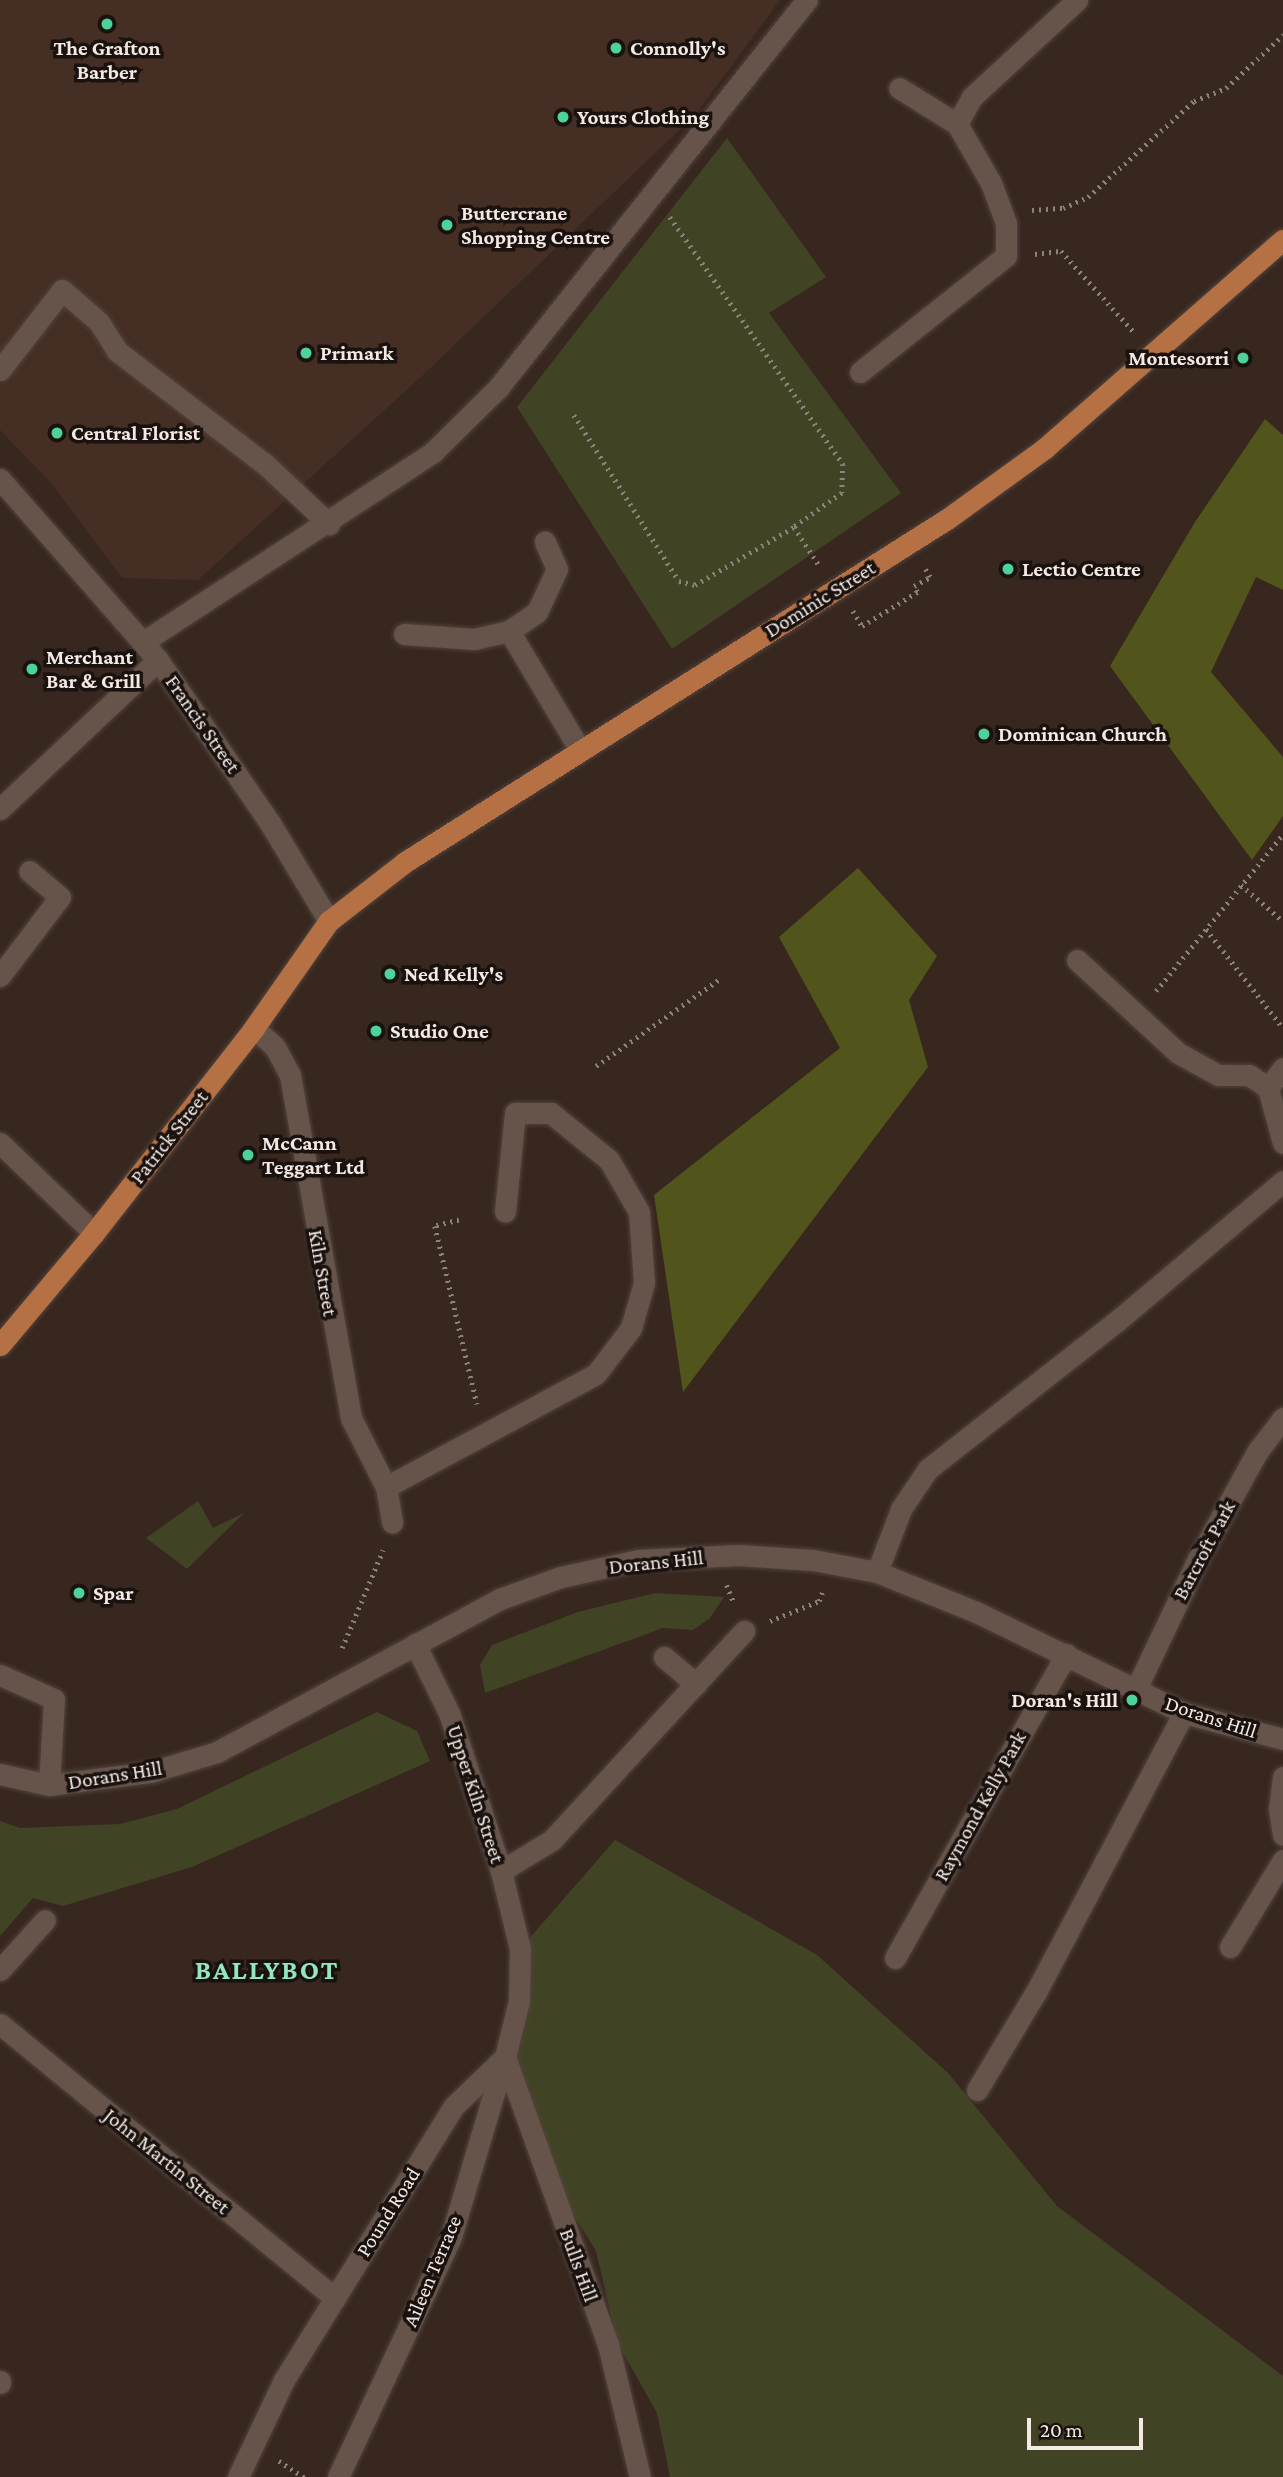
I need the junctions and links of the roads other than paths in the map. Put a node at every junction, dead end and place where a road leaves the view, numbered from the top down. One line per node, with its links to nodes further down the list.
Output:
1 (807, 0): 9 (street)
2 (1077, 0): 4 (street)
3 (899, 89): 4 (street)
4 (957, 124): 7 (street)
5 (1283, 240): 15 (main road, Dominic Street)
6 (0, 370): 9 (street)
7 (860, 372)
8 (0, 479): 13 (street, Francis Street)
9 (328, 524): 13 (street)
10 (545, 542): 11 (street)
11 (509, 631): 12 (street); 15 (street)
12 (404, 634)
13 (143, 642): 14 (street, Francis Street)
14 (158, 660): 16 (street); 18 (street, Francis Street)
15 (580, 750): 18 (main road, Dominic Street)
16 (0, 809)
17 (29, 871): 20 (street)
18 (329, 921): 21 (main road, Patrick Street)
19 (1077, 960): 23 (street)
20 (0, 976)
21 (254, 1028): 28 (main road, Patrick Street); 31 (street, Kiln Street)
22 (1283, 1068): 23 (street)
23 (1268, 1088): 25 (street)
24 (0, 1143): 28 (street)
25 (1283, 1143)
26 (1283, 1181): 33 (street)
27 (505, 1211): 31 (street)
28 (94, 1233): 29 (main road, Patrick Street)
29 (0, 1345)
30 (1283, 1418): 40 (street, Barcroft Park)
31 (386, 1487): 32 (street, Kiln Street)
32 (392, 1522)
33 (877, 1572): 35 (street, Dorans Hill); 36 (street, Dorans Hill)
34 (744, 1631): 39 (street)
35 (415, 1644): 45 (street, Dorans Hill); 48 (street, Upper Kiln Street)
36 (1066, 1654): 40 (street, Dorans Hill); 51 (street, Raymond Kelly Park)
37 (664, 1657): 39 (street)
38 (0, 1675): 45 (street)
39 (696, 1684): 48 (street)
40 (1136, 1689): 41 (street, Dorans Hill)
41 (1184, 1713): 42 (street, Dorans Hill); 55 (street)
42 (1283, 1739)
43 (0, 1774): 45 (street, Dorans Hill)
44 (1283, 1777): 46 (street)
45 (49, 1785)
46 (1283, 1835)
47 (1283, 1860): 50 (street)
48 (501, 1871): 54 (street, Upper Kiln Street)
49 (45, 1920): 52 (street)
50 (1230, 1947)
51 (895, 1958)
52 (0, 1970)
53 (0, 2024): 56 (street, John Martin Street)
54 (505, 2057): 56 (street, Pound Road); 58 (street, Aileen Terrace); 59 (street, Bulls Hill)
55 (977, 2090)
56 (335, 2298): 57 (street, Pound Road)
57 (238, 2477)
58 (338, 2477)
59 (640, 2477)

